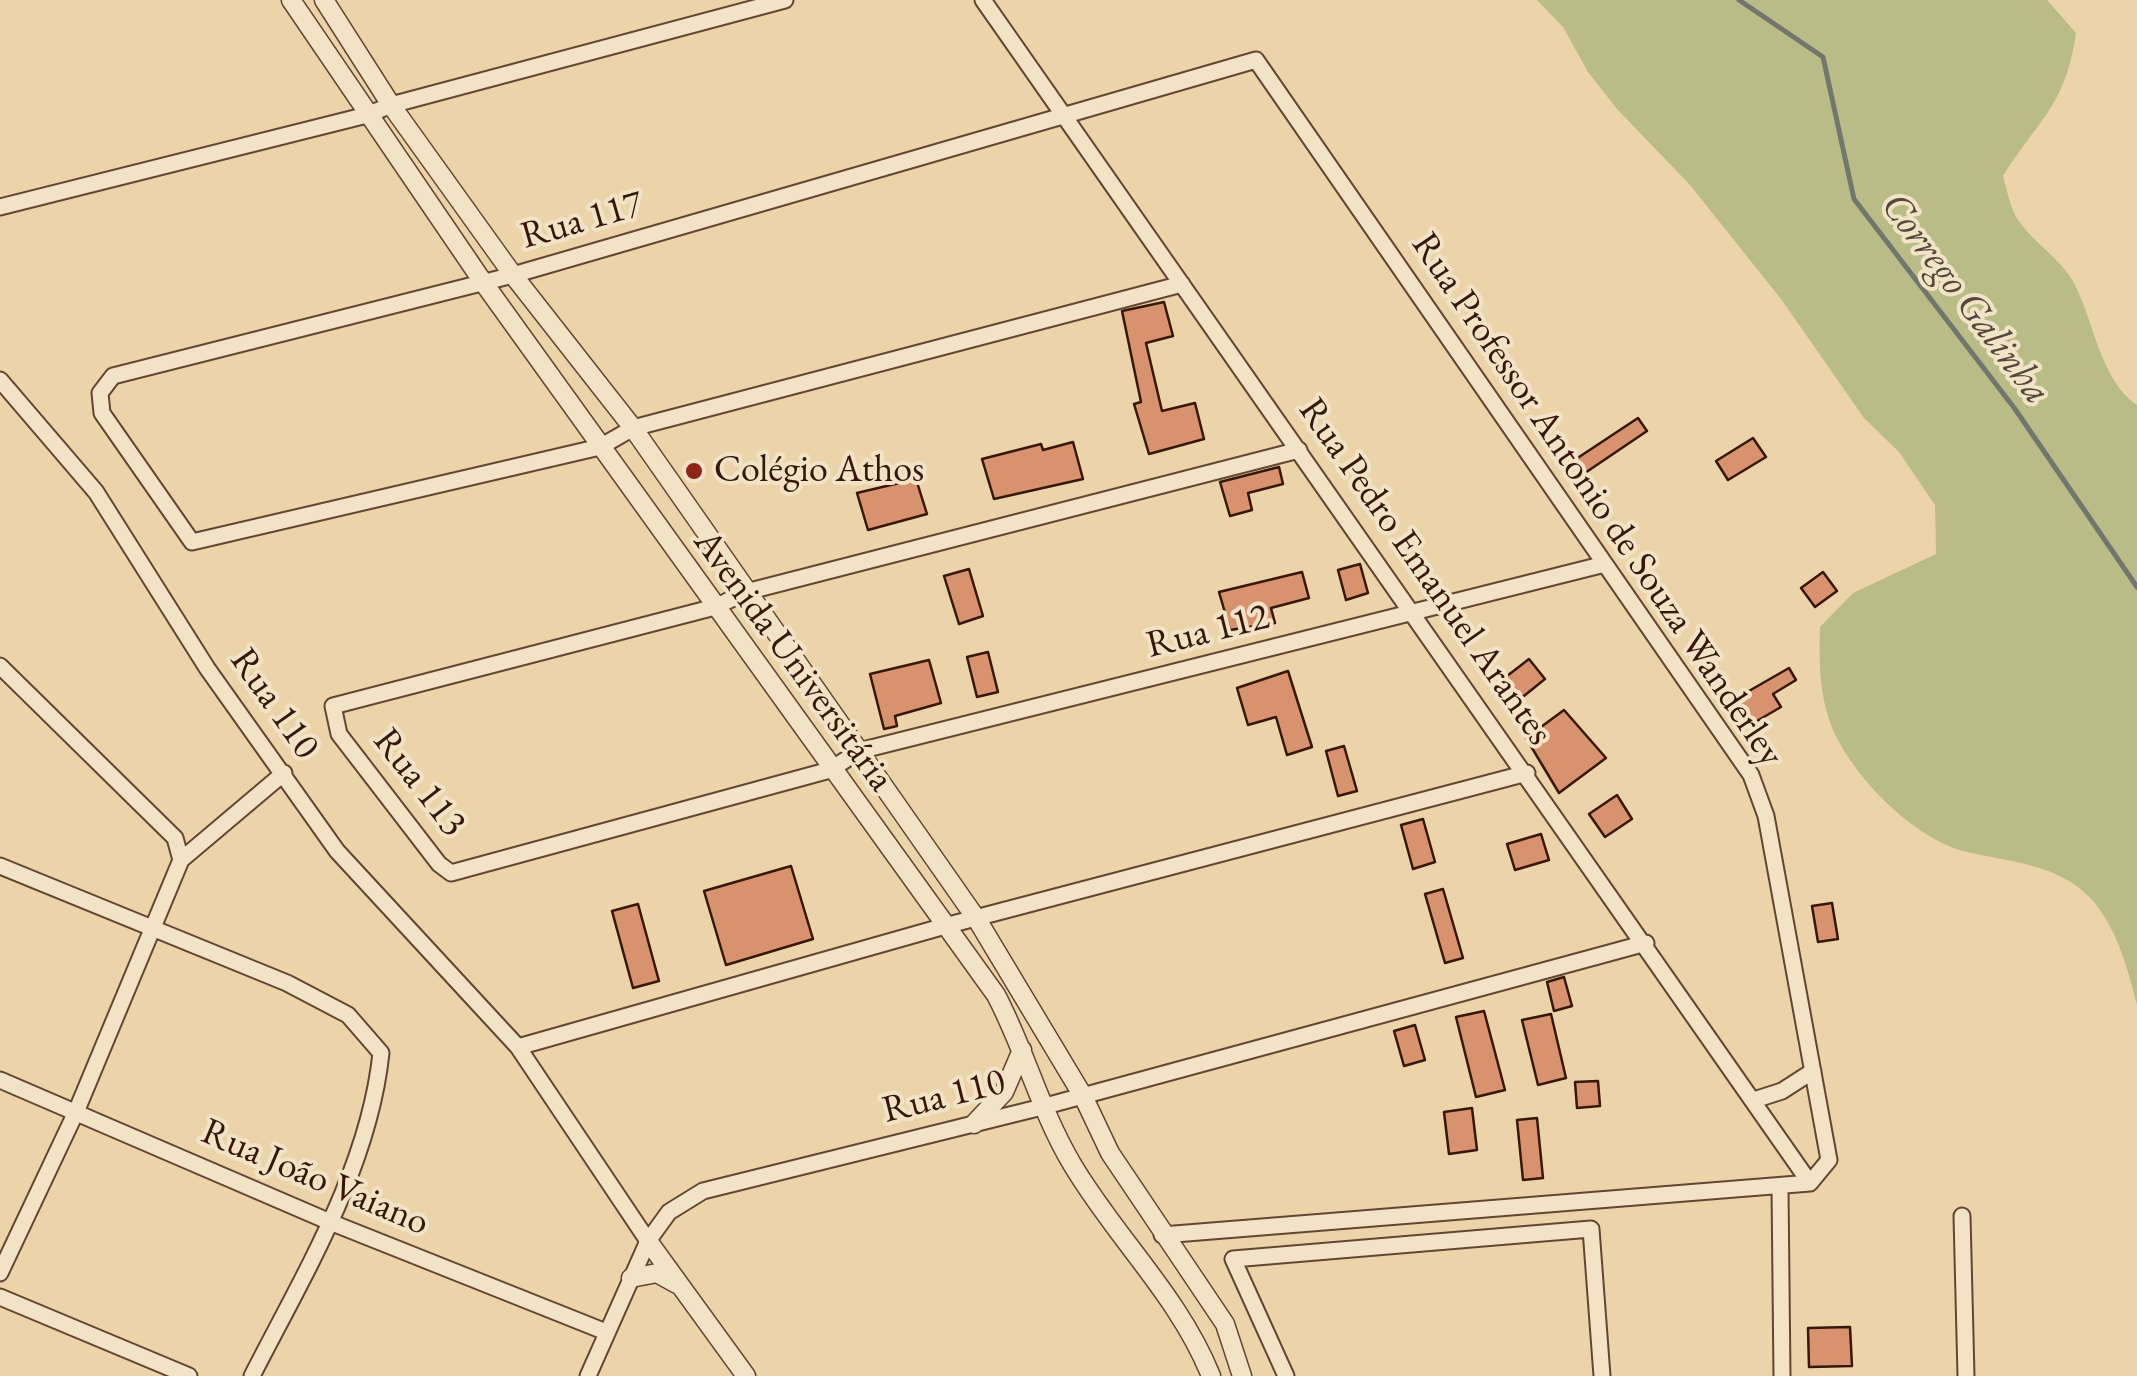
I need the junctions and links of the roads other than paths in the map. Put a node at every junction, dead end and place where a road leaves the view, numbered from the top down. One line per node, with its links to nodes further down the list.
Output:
1 (290, 0): 7 (street, Avenida Universitária)
2 (324, 0): 6 (street, Avenida Universitária)
3 (785, 0): 6 (street)
4 (982, 0): 8 (street, Rua Pedro Emanuel Arantes)
5 (1256, 60): 8 (street, Rua 117); 17 (street, Rua Professor Antonio de Souza Wanderley)
6 (391, 104): 7 (street); 10 (street, Avenida Universitária)
7 (367, 115): 9 (street); 11 (street, Avenida Universitária)
8 (1064, 116): 10 (street, Rua 117); 12 (street, Rua Pedro Emanuel Arantes)
9 (0, 207)
10 (513, 275): 11 (street, Rua 117); 14 (street, Avenida Universitária)
11 (483, 282): 15 (street, Avenida Universitária); 15 (street, Rua 117)
12 (1182, 284): 14 (street); 16 (street, Rua Pedro Emanuel Arantes)
13 (0, 380): 24 (street, Rua 110)
14 (634, 428): 15 (street); 18 (street, Avenida Universitária)
15 (600, 447): 19 (street, Avenida Universitária)
16 (1299, 450): 18 (street, Rua 113); 20 (street, Rua Pedro Emanuel Arantes)
17 (1605, 564): 20 (street, Rua 112); 34 (street, Rua Professor Antonio de Souza Wanderley)
18 (746, 592): 19 (street, Rua 113); 22 (street, Avenida Universitária)
19 (715, 608): 23 (street, Avenida Universitária); 23 (street, Rua 113)
20 (1415, 615): 22 (street, Rua 112); 25 (street, Rua Pedro Emanuel Arantes)
21 (0, 666): 26 (street)
22 (860, 751): 23 (street, Rua 112); 28 (street, Avenida Universitária)
23 (830, 770): 29 (street, Avenida Universitária)
24 (284, 774): 26 (street); 32 (street, Rua 110)
25 (1527, 774): 28 (street); 31 (street, Rua Pedro Emanuel Arantes)
26 (181, 860): 30 (street)
27 (0, 866): 30 (street)
28 (978, 921): 29 (street); 36 (street, Avenida Universitária)
29 (945, 926): 32 (street); 33 (street, Avenida Universitária)
30 (154, 931): 39 (street); 46 (street)
31 (1646, 943): 36 (street, Rua 110); 37 (street, Rua Pedro Emanuel Arantes)
32 (518, 1047): 48 (street, Rua 110)
33 (1022, 1050): 38 (street, Avenida Universitária); 40 (street)
34 (1812, 1072): 37 (street); 42 (street, Rua Professor Antonio de Souza Wanderley)
35 (0, 1080): 39 (street, Rua João Vaiano)
36 (1083, 1096): 38 (street, Rua 110); 41 (street, Avenida Universitária)
37 (1754, 1100): 42 (street, Rua Pedro Emanuel Arantes)
38 (1042, 1107): 40 (street, Rua 110); 43 (street, Avenida Universitária)
39 (76, 1112): 46 (street, Rua João Vaiano); 49 (street)
40 (974, 1124): 48 (street, Rua 110)
41 (1114, 1159): 43 (street); 47 (street, Avenida Universitária)
42 (1810, 1183): 44 (street)
43 (1086, 1184): 58 (street, Avenida Universitária)
44 (1780, 1188): 47 (street); 62 (street)
45 (1962, 1216): 63 (street)
46 (330, 1222): 53 (street, Rua João Vaiano); 55 (street)
47 (1162, 1235): 59 (street, Avenida Universitária)
48 (648, 1241): 50 (street); 51 (street, Rua 110)
49 (0, 1274)
50 (631, 1278): 51 (street); 53 (street)
51 (680, 1286): 57 (street, Rua 110)
52 (0, 1296): 54 (street)
53 (606, 1332): 56 (street)
54 (189, 1376)
55 (252, 1376)
56 (588, 1376)
57 (746, 1376)
58 (1211, 1376)
59 (1242, 1376)
60 (1286, 1376): 61 (street)
61 (1602, 1376)
62 (1782, 1376)
63 (1966, 1376)

